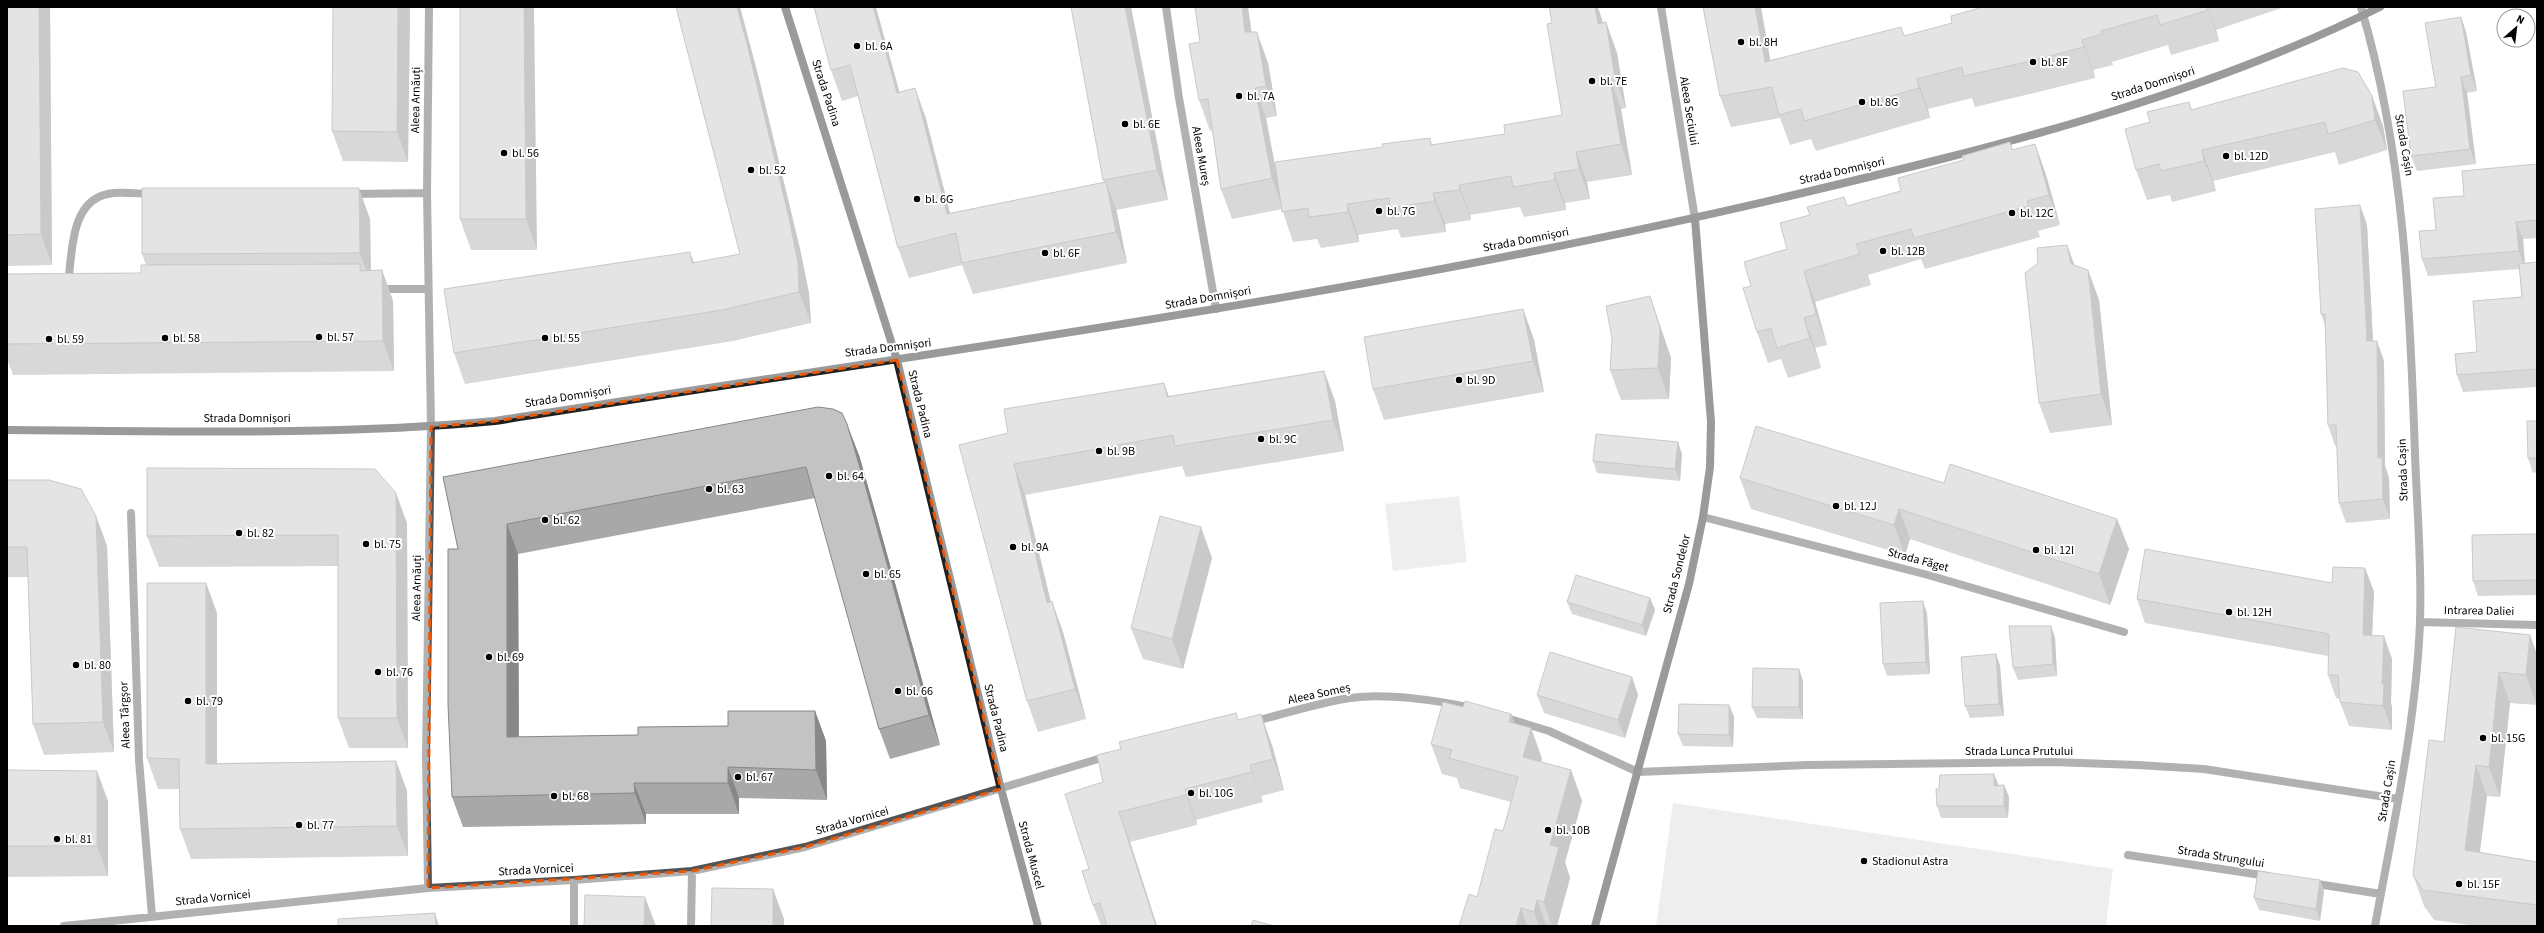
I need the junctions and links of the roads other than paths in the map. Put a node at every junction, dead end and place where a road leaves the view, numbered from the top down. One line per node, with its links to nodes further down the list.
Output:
1 (429, 7): 7 (street, Aleea Arnăuți)
2 (785, 7): 15 (street, Strada Padina)
3 (1166, 7): 14 (street, Aleea Mureș)
4 (1661, 7): 10 (street, Aleea Seciului)
5 (2380, 7): 6 (street, Strada Domnișori)
6 (2363, 11): 10 (street, Strada Domnișori); 20 (street, Strada Cașin)
7 (427, 193): 9 (street); 11 (street, Aleea Arnăuți)
8 (166, 194): 13 (street)
9 (341, 194)
10 (1695, 218): 14 (street, Strada Domnișori); 19 (street, Strada Sondelor)
11 (428, 289): 12 (street); 16 (street, Aleea Arnăuți)
12 (372, 290)
13 (67, 291)
14 (1216, 309): 15 (street, Strada Domnișori)
15 (897, 360): 16 (street, Strada Domnișori); 28 (street, Strada Padina)
16 (431, 427): 17 (street, Strada Domnișori); 35 (street, Aleea Arnăuți)
17 (7, 430)
18 (131, 513): 37 (street, Aleea Târgșor)
19 (1703, 517): 22 (street, Strada Făget); 27 (street, Strada Sondelor)
20 (2420, 622): 21 (street, Intrarea Daliei); 29 (street, Strada Cașin)
21 (2537, 625)
22 (2124, 632)
23 (1481, 710): 25 (street, Aleea Someș)
24 (1496, 715): 27 (street)
25 (1244, 724)
26 (1114, 754): 28 (street)
27 (1638, 772): 29 (street, Strada Lunca Prutului); 42 (street, Strada Sondelor)
28 (1001, 789): 31 (street, Strada Vornicei); 41 (street, Strada Muscel)
29 (2398, 799): 36 (street, Strada Cașin)
30 (2128, 855): 32 (street, Strada Strungului)
31 (692, 871): 33 (street, Strada Vornicei); 40 (street)
32 (2278, 878)
33 (574, 880): 35 (street, Strada Vornicei); 39 (street)
34 (2302, 882): 36 (street)
35 (428, 888): 37 (street, Strada Vornicei)
36 (2381, 894): 43 (street, Strada Cașin)
37 (152, 916): 38 (street, Strada Vornicei)
38 (64, 926)
39 (574, 926)
40 (691, 926)
41 (1038, 926)
42 (1595, 926)
43 (2375, 926)

